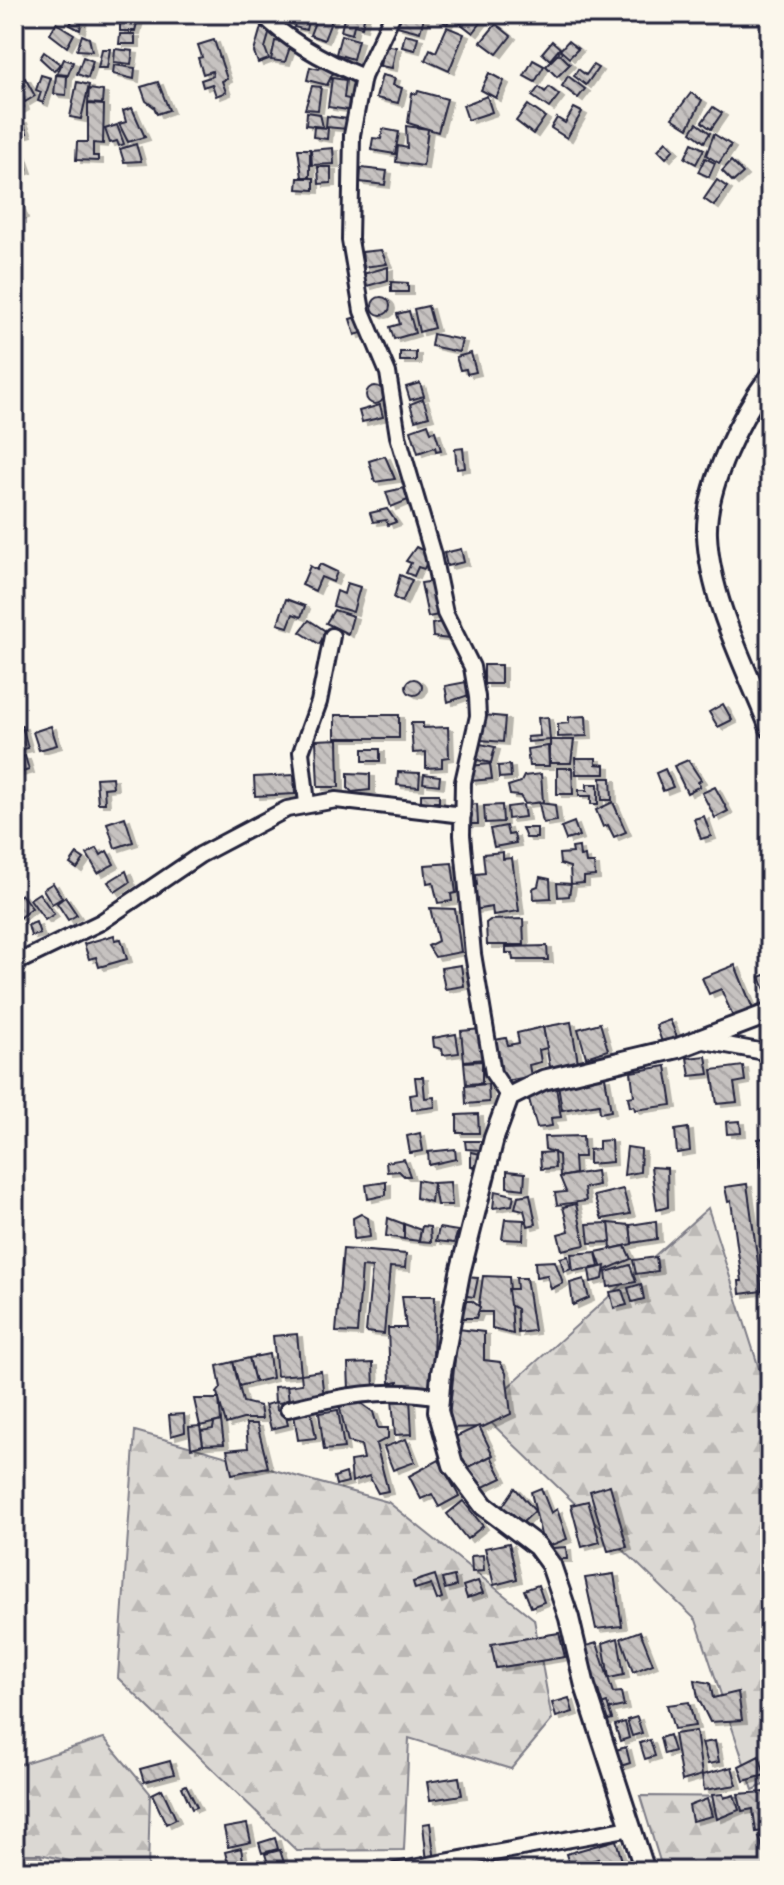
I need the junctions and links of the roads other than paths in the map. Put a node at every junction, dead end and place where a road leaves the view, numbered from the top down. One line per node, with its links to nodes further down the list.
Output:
1 (262, 14): 3 (street)
2 (393, 14): 3 (street)
3 (363, 77): 8 (street)
4 (770, 376): 6 (main road)
5 (332, 636): 7 (street)
6 (770, 728)
7 (307, 803): 8 (street); 9 (street)
8 (463, 815): 13 (street)
9 (14, 964)
10 (770, 1013): 11 (main road)
11 (699, 1040): 12 (street); 13 (main road)
12 (770, 1053)
13 (509, 1097): 14 (main road)
14 (439, 1397): 15 (street); 16 (main road)
15 (288, 1409)
16 (631, 1828): 17 (street); 18 (main road)
17 (396, 1871)
18 (645, 1871)

